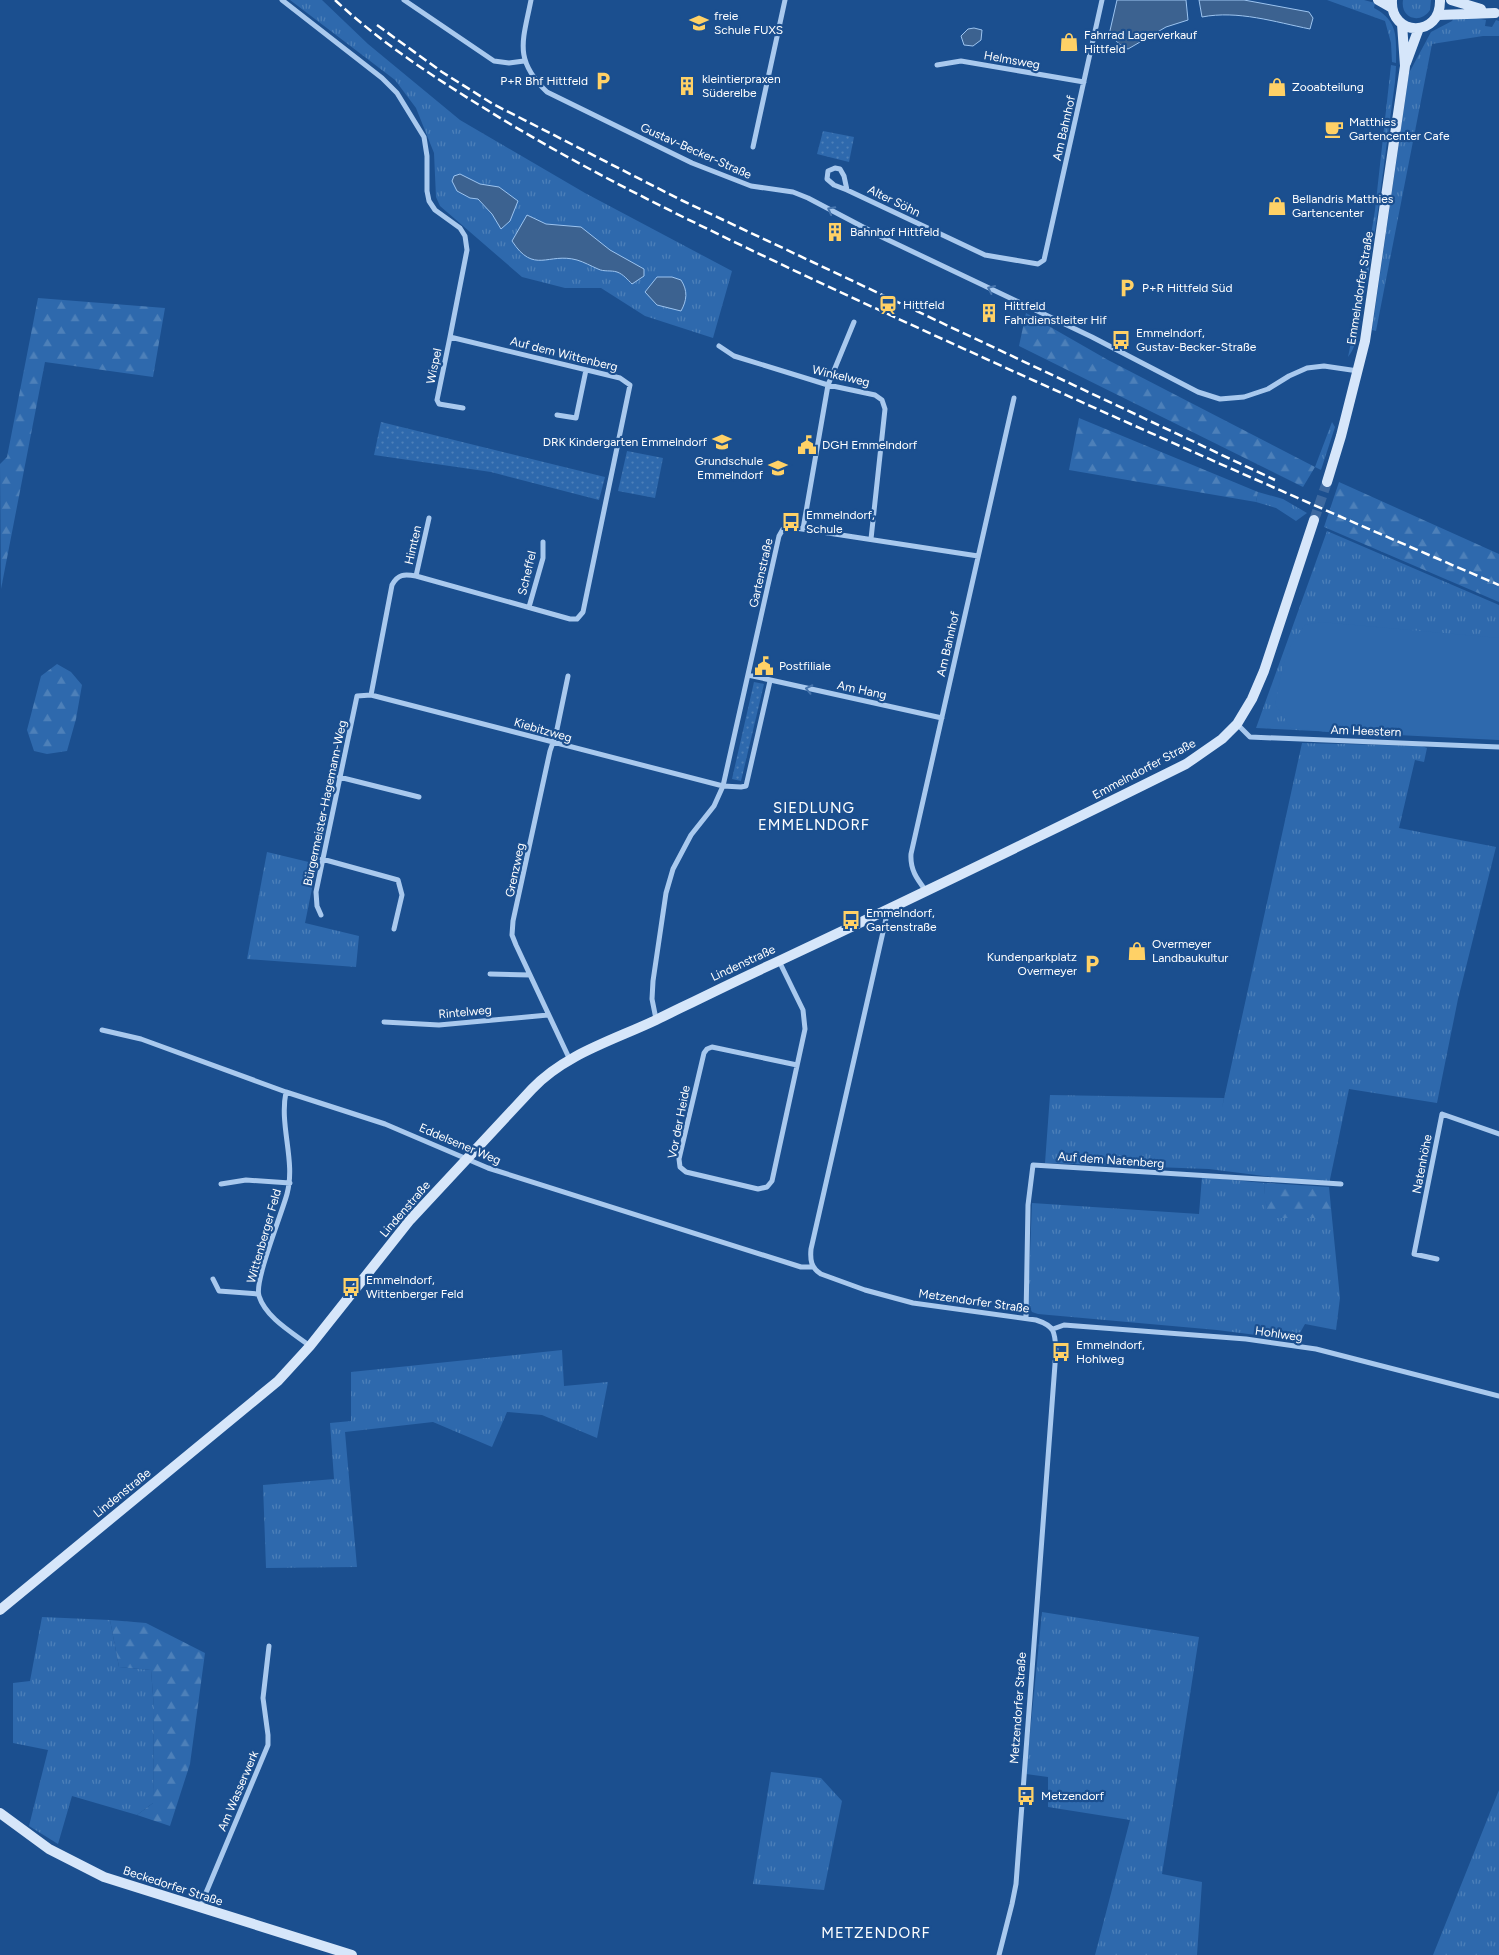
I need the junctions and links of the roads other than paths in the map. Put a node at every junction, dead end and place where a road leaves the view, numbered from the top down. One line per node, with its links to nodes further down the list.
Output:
1 (282, 0): 22 (street)
2 (404, 0): 14 (street)
3 (531, 0): 14 (street)
4 (785, 0): 18 (street)
5 (1102, 0): 17 (street, Am Bahnhof)
6 (1378, 0): 9 (street)
7 (1440, 0): 11 (street)
8 (1451, 0): 10 (street)
9 (1392, 4): 12 (street)
10 (1497, 13): 11 (street)
11 (1438, 15): 13 (street)
12 (1402, 24): 13 (street); 16 (street, Emmelndorfer Straße)
13 (1419, 28): 16 (street, Emmelndorfer Straße)
14 (524, 61): 25 (street, Gustav-Becker-Straße, one-way to 14)
15 (937, 65): 17 (street, Helmsweg)
16 (1405, 66): 25 (street, Emmelndorfer Straße)
17 (1084, 82): 20 (street, Am Bahnhof)
18 (753, 147)
19 (847, 190): 19 (street, Alter Söhn); 20 (street, Alter Söhn)
20 (1044, 260)
21 (854, 322): 26 (street)
22 (450, 337): 24 (street, Auf dem Wittenberg); 28 (street, Wispel)
23 (720, 346): 26 (street, Winkelweg)
24 (586, 370): 29 (street); 38 (street, Auf dem Wittenberg)
25 (1358, 372): 30 (street, Emmelndorfer Straße)
26 (828, 385): 33 (street); 34 (street, Winkelweg)
27 (1014, 398): 36 (street, Am Bahnhof)
28 (463, 408)
29 (557, 416)
30 (1327, 482)
31 (429, 518): 37 (street, Himten)
32 (1314, 520): 45 (street, Emmelndorfer Straße)
33 (803, 529): 34 (street, Gartenstraße); 40 (street, Gartenstraße)
34 (871, 539): 36 (street, Gartenstraße)
35 (543, 542): 38 (street, Scheffel)
36 (978, 556): 44 (street, Am Bahnhof)
37 (416, 576): 38 (street, Auf dem Wittenberg); 43 (street, Auf dem Wittenberg)
38 (529, 607)
39 (568, 676): 46 (street, Grenzweg)
40 (748, 676): 41 (street, Am Hang); 49 (street, Gartenstraße)
41 (770, 681): 44 (street, Am Hang, one-way to 41); 49 (street)
42 (357, 696): 43 (street, Kiebitzweg); 48 (street, Bürgermeister-Hagemann-Weg)
43 (371, 696): 46 (street, Kiebitzweg)
44 (942, 718): 52 (street, Am Bahnhof)
45 (1237, 724): 47 (street, Am Heestern); 52 (street, Emmelndorfer Straße)
46 (552, 743): 49 (street, Kiebitzweg); 58 (street, Grenzweg)
47 (1499, 747)
48 (339, 777): 50 (street); 51 (street, Bürgermeister-Hagemann-Weg)
49 (723, 786): 60 (street, Gartenstraße)
50 (419, 797)
51 (322, 859): 54 (street, Bürgermeister-Hagemann-Weg); 55 (street)
52 (926, 892): 53 (street, Emmelndorfer Straße)
53 (888, 910): 56 (street, Lindenstraße); 72 (street)
54 (321, 915)
55 (394, 929)
56 (778, 961): 60 (street, Lindenstraße); 64 (street, Vor der Heide)
57 (490, 974): 58 (street)
58 (530, 975): 59 (street, Grenzweg)
59 (548, 1015): 61 (street, Rintelweg); 63 (street, Grenzweg)
60 (656, 1020): 63 (street, Lindenstraße)
61 (384, 1022)
62 (102, 1030): 65 (street, Eddelsener Weg)
63 (570, 1060): 67 (street, Lindenstraße)
64 (797, 1066): 64 (street, Vor der Heide)
65 (286, 1092): 67 (street, Eddelsener Weg); 68 (street, Wittenberger Feld)
66 (1499, 1134): 71 (street, Natenhöhe)
67 (466, 1160): 72 (street, Eddelsener Weg); 77 (street, Lindenstraße)
68 (290, 1183): 69 (street, Wittenberger Feld); 74 (street, Wittenberger Feld)
69 (221, 1184)
70 (1341, 1184): 75 (street, Auf dem Natenberg)
71 (1437, 1260)
72 (813, 1267): 75 (street, Metzendorfer Straße)
73 (213, 1279): 74 (street, Wittenberger Feld)
74 (258, 1294): 77 (street, Wittenberger Feld)
75 (1026, 1318): 76 (street, Metzendorfer Straße)
76 (1053, 1329): 78 (street, Hohlweg); 84 (street, Metzendorfer Straße)
77 (310, 1346): 79 (street, Lindenstraße)
78 (1499, 1396)
79 (0, 1610)
80 (269, 1646): 82 (street, Am Wasserwerk)
81 (0, 1813): 82 (street, Beckedorfer Straße)
82 (200, 1908): 83 (street, Beckedorfer Straße)
83 (352, 1955)
84 (999, 1955)

